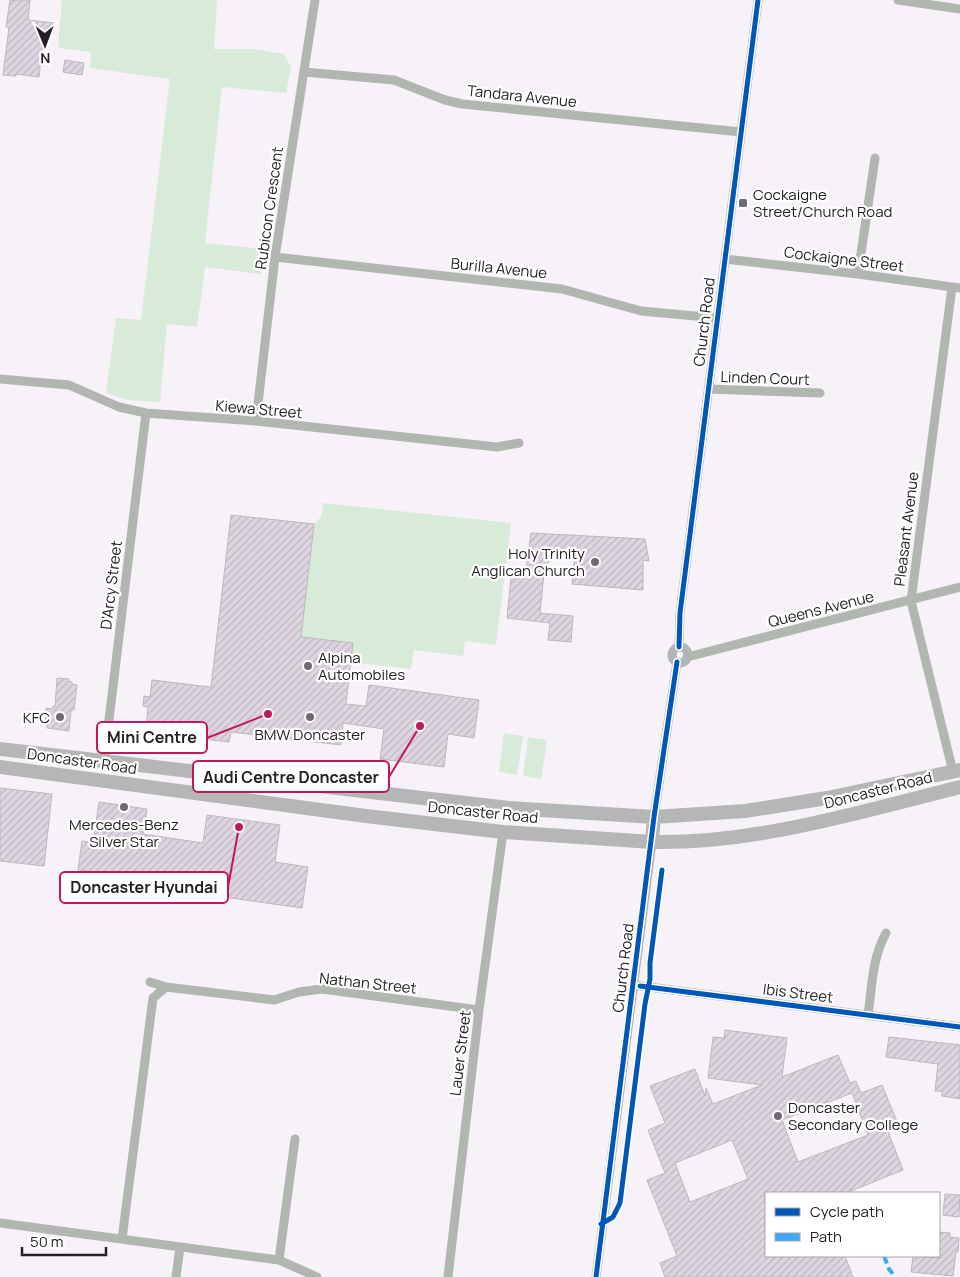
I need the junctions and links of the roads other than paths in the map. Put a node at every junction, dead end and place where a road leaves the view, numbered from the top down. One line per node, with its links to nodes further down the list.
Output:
1 (315, 0): 5 (street, Rubicon Crescent)
2 (758, 0): 6 (street, Church Road)
3 (898, 0): 4 (street)
4 (960, 9)
5 (304, 72): 6 (street, Tandara Avenue); 8 (street, Rubicon Crescent)
6 (741, 132): 9 (street, Church Road)
7 (874, 158): 10 (street)
8 (275, 257): 12 (street, Burilla Avenue); 17 (street, Rubicon Crescent)
9 (725, 259): 10 (street, Cockaigne Street); 12 (street, Church Road)
10 (858, 274): 11 (street, Cockaigne Street)
11 (956, 287): 20 (street, Pleasant Avenue)
12 (718, 318): 14 (street, Church Road)
13 (0, 379): 16 (street, Kiewa Street)
14 (709, 389): 15 (street, Linden Court); 21 (street, Church Road)
15 (820, 393)
16 (146, 413): 17 (street, Kiewa Street); 25 (street, D'Arcy Street)
17 (256, 422): 18 (street, Kiewa Street)
18 (519, 442)
19 (960, 587): 20 (street, Queens Avenue)
20 (911, 601): 22 (street, Queens Avenue); 27 (street, Pleasant Avenue)
21 (679, 646): 22 (street); 23 (street)
22 (688, 657): 23 (street)
23 (677, 662): 31 (street, Church Road)
24 (2, 749): 25 (main road, Doncaster Road); 26 (main road)
25 (104, 761): 29 (main road, Doncaster Road)
26 (1, 767): 30 (main road, Doncaster Road)
27 (956, 771): 31 (main road, Doncaster Road)
28 (960, 788): 33 (main road, Doncaster Road)
29 (369, 792): 30 (main road); 31 (main road, Doncaster Road)
30 (366, 816): 32 (main road, Doncaster Road)
31 (654, 817): 33 (main road, Church Road)
32 (503, 832): 33 (main road, Doncaster Road); 38 (street, Lauer Street)
33 (652, 842): 36 (street, Church Road)
34 (886, 933): 39 (street)
35 (150, 982): 37 (street, Nathan Street)
36 (633, 985): 39 (street, Ibis Street); 49 (street, Church Road)
37 (166, 987): 38 (street, Nathan Street); 43 (street)
38 (479, 1010): 48 (street, Lauer Street)
39 (868, 1015): 40 (street, Ibis Street)
40 (960, 1027)
41 (295, 1139): 45 (street)
42 (0, 1223): 43 (street)
43 (122, 1239): 44 (street)
44 (180, 1247): 45 (street); 46 (street)
45 (279, 1260): 47 (street)
46 (176, 1277)
47 (317, 1277)
48 (448, 1277)
49 (596, 1277)

